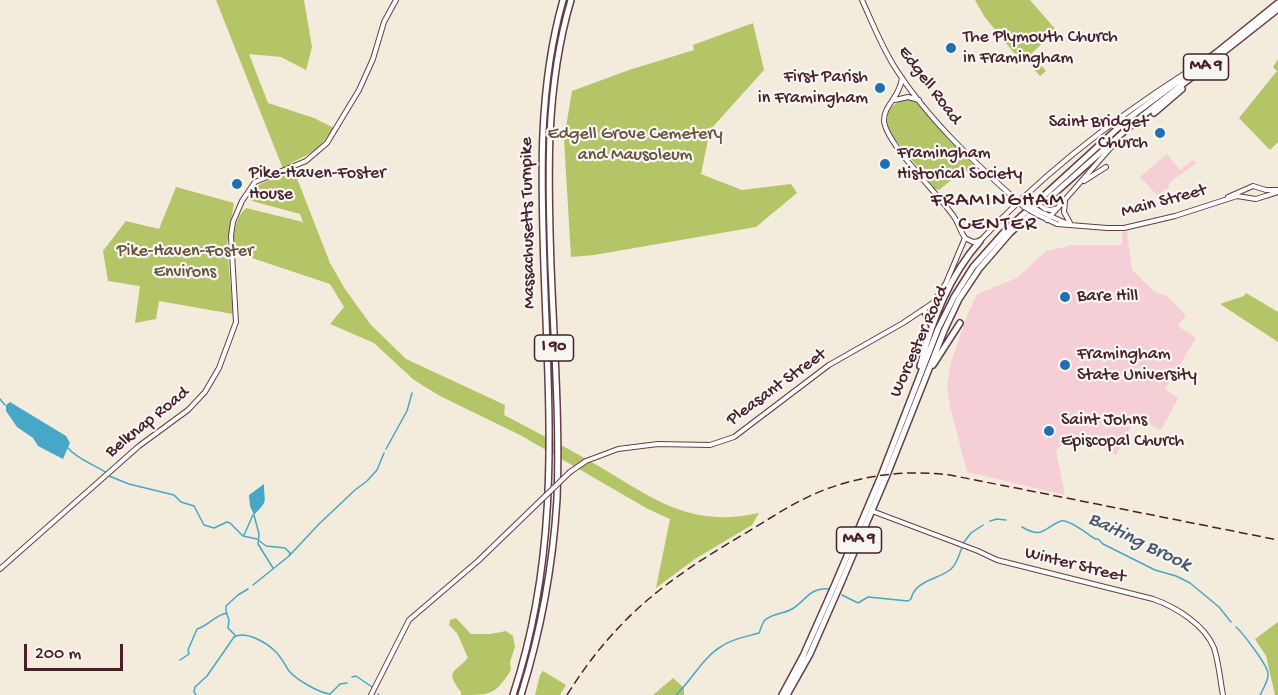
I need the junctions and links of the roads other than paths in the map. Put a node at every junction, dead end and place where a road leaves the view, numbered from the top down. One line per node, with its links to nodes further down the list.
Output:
1 (396, 0): 37 (main road, Belknap Road)
2 (563, 0): 39 (highway, Massachusetts Turnpike / I 90)
3 (571, 0): 40 (highway, Massachusetts Turnpike / I 90)
4 (862, 0): 9 (main road, Edgell Road)
5 (1278, 3): 6 (highway, Worcester Road / MA 9)
6 (1275, 10): 7 (highway, Worcester Road / MA 9); 8 (highway, Worcester Road / MA 9)
7 (1216, 53): 16 (main road, Worcester Road); 35 (highway, Worcester Road / MA 9)
8 (1201, 71): 12 (highway); 13 (highway, Worcester Road / MA 9)
9 (902, 77): 10 (main road, Edgell Road); 11 (main road)
10 (920, 100): 11 (main road); 24 (main road, Edgell Road)
11 (892, 102): 29 (main road)
12 (1154, 113)
13 (1136, 121): 15 (main road, Worcester Road); 34 (highway, Worcester Road / MA 9)
14 (1106, 166): 15 (main road)
15 (1078, 185): 22 (main road, Worcester Road)
16 (1034, 188): 24 (main road, Worcester Road); 26 (main road, bridge)
17 (1246, 189): 18 (main road); 21 (main road); 23 (main road, Main Street)
18 (1263, 189): 19 (main road); 20 (main road)
19 (1278, 191): 20 (main road, Main Street)
20 (1263, 196): 21 (main road, Main Street)
21 (1245, 197): 23 (main road, Main Street)
22 (1066, 199): 25 (main road, Worcester Road); 28 (main road)
23 (1225, 199): 28 (main road, Main Street)
24 (1018, 201): 26 (main road, Edgell Road, bridge); 30 (main road, Worcester Road)
25 (1060, 207): 26 (main road); 27 (main road, Worcester Road)
26 (1041, 212): 27 (main road, Edgell Road)
27 (1049, 219): 28 (main road, Main Street)
28 (1073, 225)
29 (965, 238): 30 (main road); 31 (main road, Pleasant Street)
30 (980, 241): 33 (highway)
31 (924, 310): 33 (highway); 38 (main road, Pleasant Street, bridge)
32 (960, 323): 34 (highway)
33 (931, 326): 35 (highway)
34 (923, 382): 36 (highway, Worcester Road / MA 9)
35 (912, 393): 41 (highway, Worcester Road / MA 9)
36 (872, 511): 42 (highway, Worcester Road / MA 9); 43 (main road, Winter Street)
37 (0, 569)
38 (371, 695)
39 (513, 695)
40 (521, 695)
41 (782, 695)
42 (788, 695)
43 (1223, 695)

